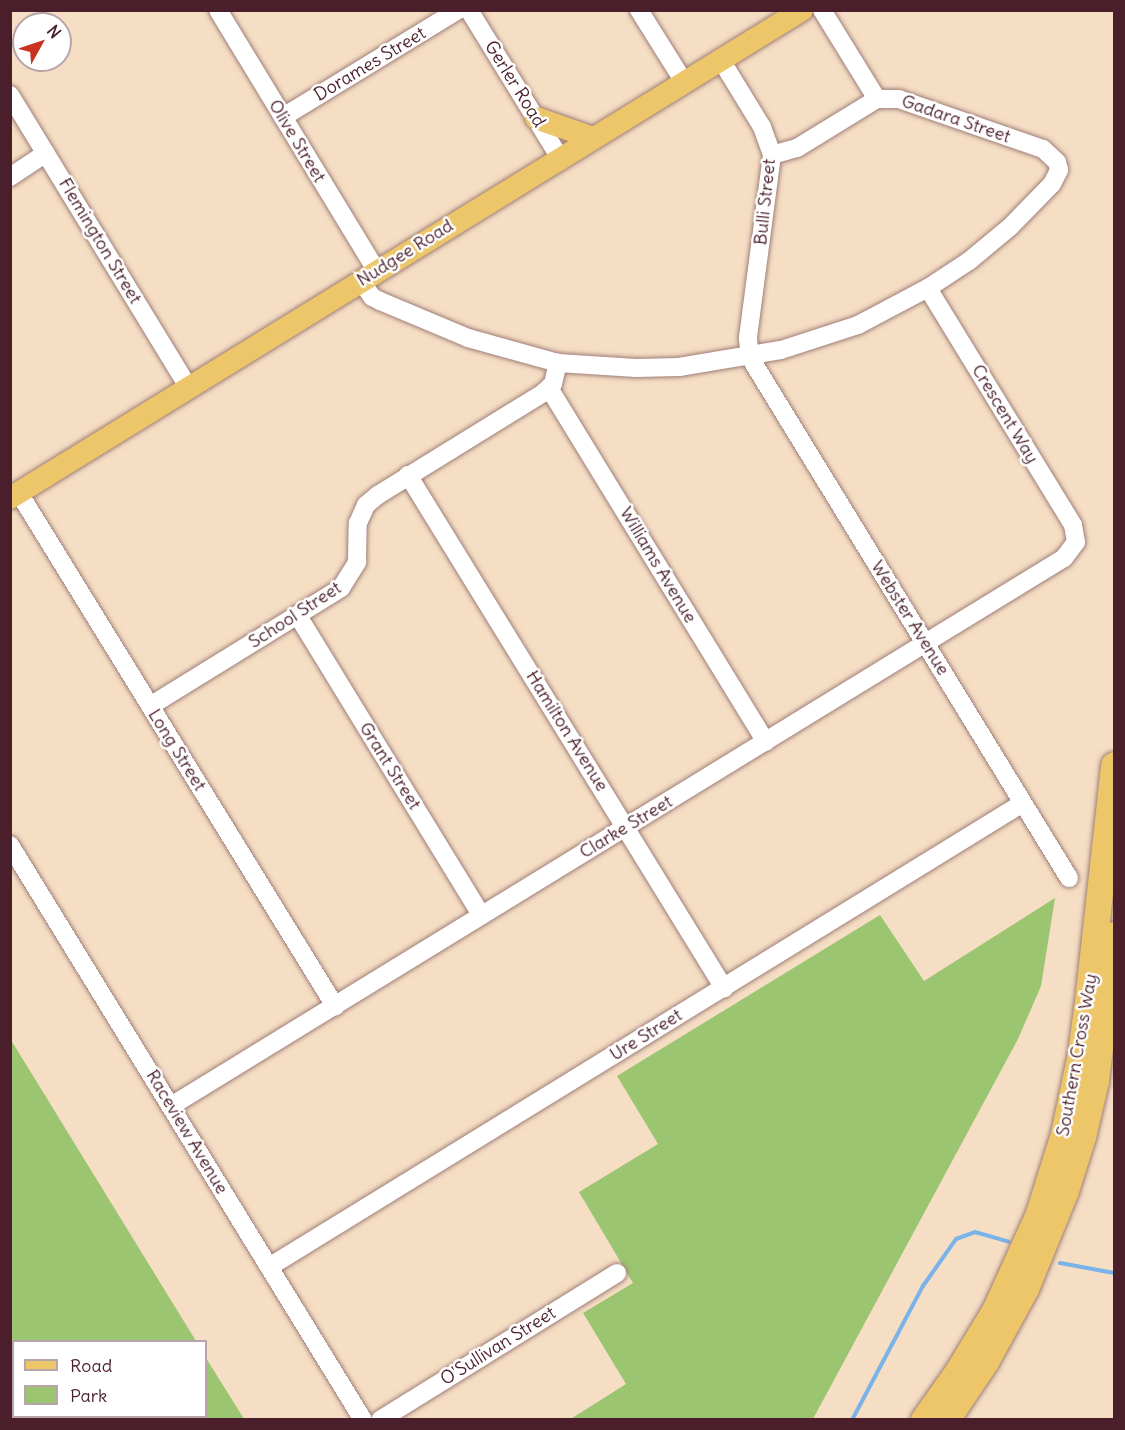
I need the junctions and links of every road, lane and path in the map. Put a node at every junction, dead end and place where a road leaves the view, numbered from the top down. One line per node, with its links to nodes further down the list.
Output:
1 (218, 10): 11 (street, Olive Street)
2 (458, 10): 11 (street, Dorames Street)
3 (469, 10): 12 (street, Gerler Road)
4 (639, 10): 8 (street)
5 (802, 10): 7 (main road, Nudgee Road)
6 (822, 10): 10 (street, Gadara Street)
7 (721, 60): 8 (main road, Nudgee Road); 15 (street, Bulli Street)
8 (684, 82): 13 (main road, Nudgee Road)
9 (10, 95): 14 (street, Flemington Street)
10 (877, 99): 15 (street); 17 (street, Gadara Street)
11 (283, 117): 19 (street, Olive Street)
12 (536, 118): 13 (main road); 16 (street, Gerler Road)
13 (593, 138): 16 (main road, Nudgee Road)
14 (46, 153): 18 (street); 23 (street, Flemington Street)
15 (772, 155): 21 (street, Bulli Street)
16 (560, 158): 19 (main road, Nudgee Road)
17 (1058, 166): 20 (street, Olive Street)
18 (10, 177)
19 (369, 276): 22 (street, Olive Street); 23 (main road, Nudgee Road)
20 (928, 288): 21 (street, Olive Street); 27 (street, Crescent Way)
21 (751, 357): 22 (street, Olive Street); 29 (street, Webster Avenue)
22 (558, 363): 24 (street)
23 (189, 388): 26 (main road, Nudgee Road)
24 (549, 388): 25 (street, School Street); 31 (street, Williams Avenue)
25 (408, 476): 28 (street, School Street); 34 (street, Hamilton Avenue)
26 (14, 496): 30 (street, Long Street)
27 (1076, 542): 29 (street, Clarke Street)
28 (298, 616): 30 (street, School Street); 37 (street, Grant Street)
29 (925, 643): 31 (street, Clarke Street); 33 (street, Webster Avenue)
30 (150, 706): 40 (street, Long Street)
31 (766, 742): 34 (street, Clarke Street)
32 (1114, 765): 46 (highway, Southern Cross Way)
33 (1023, 803): 36 (street, Webster Avenue); 39 (street, Ure Street)
34 (626, 827): 37 (street, Clarke Street); 39 (street, Hamilton Avenue)
35 (10, 845): 41 (street, Raceview Avenue)
36 (1070, 878)
37 (481, 915): 40 (street, Clarke Street)
38 (1114, 935): 47 (highway, Southern Cross Way)
39 (724, 988): 42 (street, Ure Street)
40 (335, 1006): 41 (street, Clarke Street)
41 (171, 1106): 42 (street, Raceview Avenue)
42 (269, 1267): 44 (street, Raceview Avenue)
43 (617, 1273): 45 (street, O'Sullivan Street)
44 (363, 1419)
45 (380, 1419)
46 (924, 1419)
47 (947, 1419)

